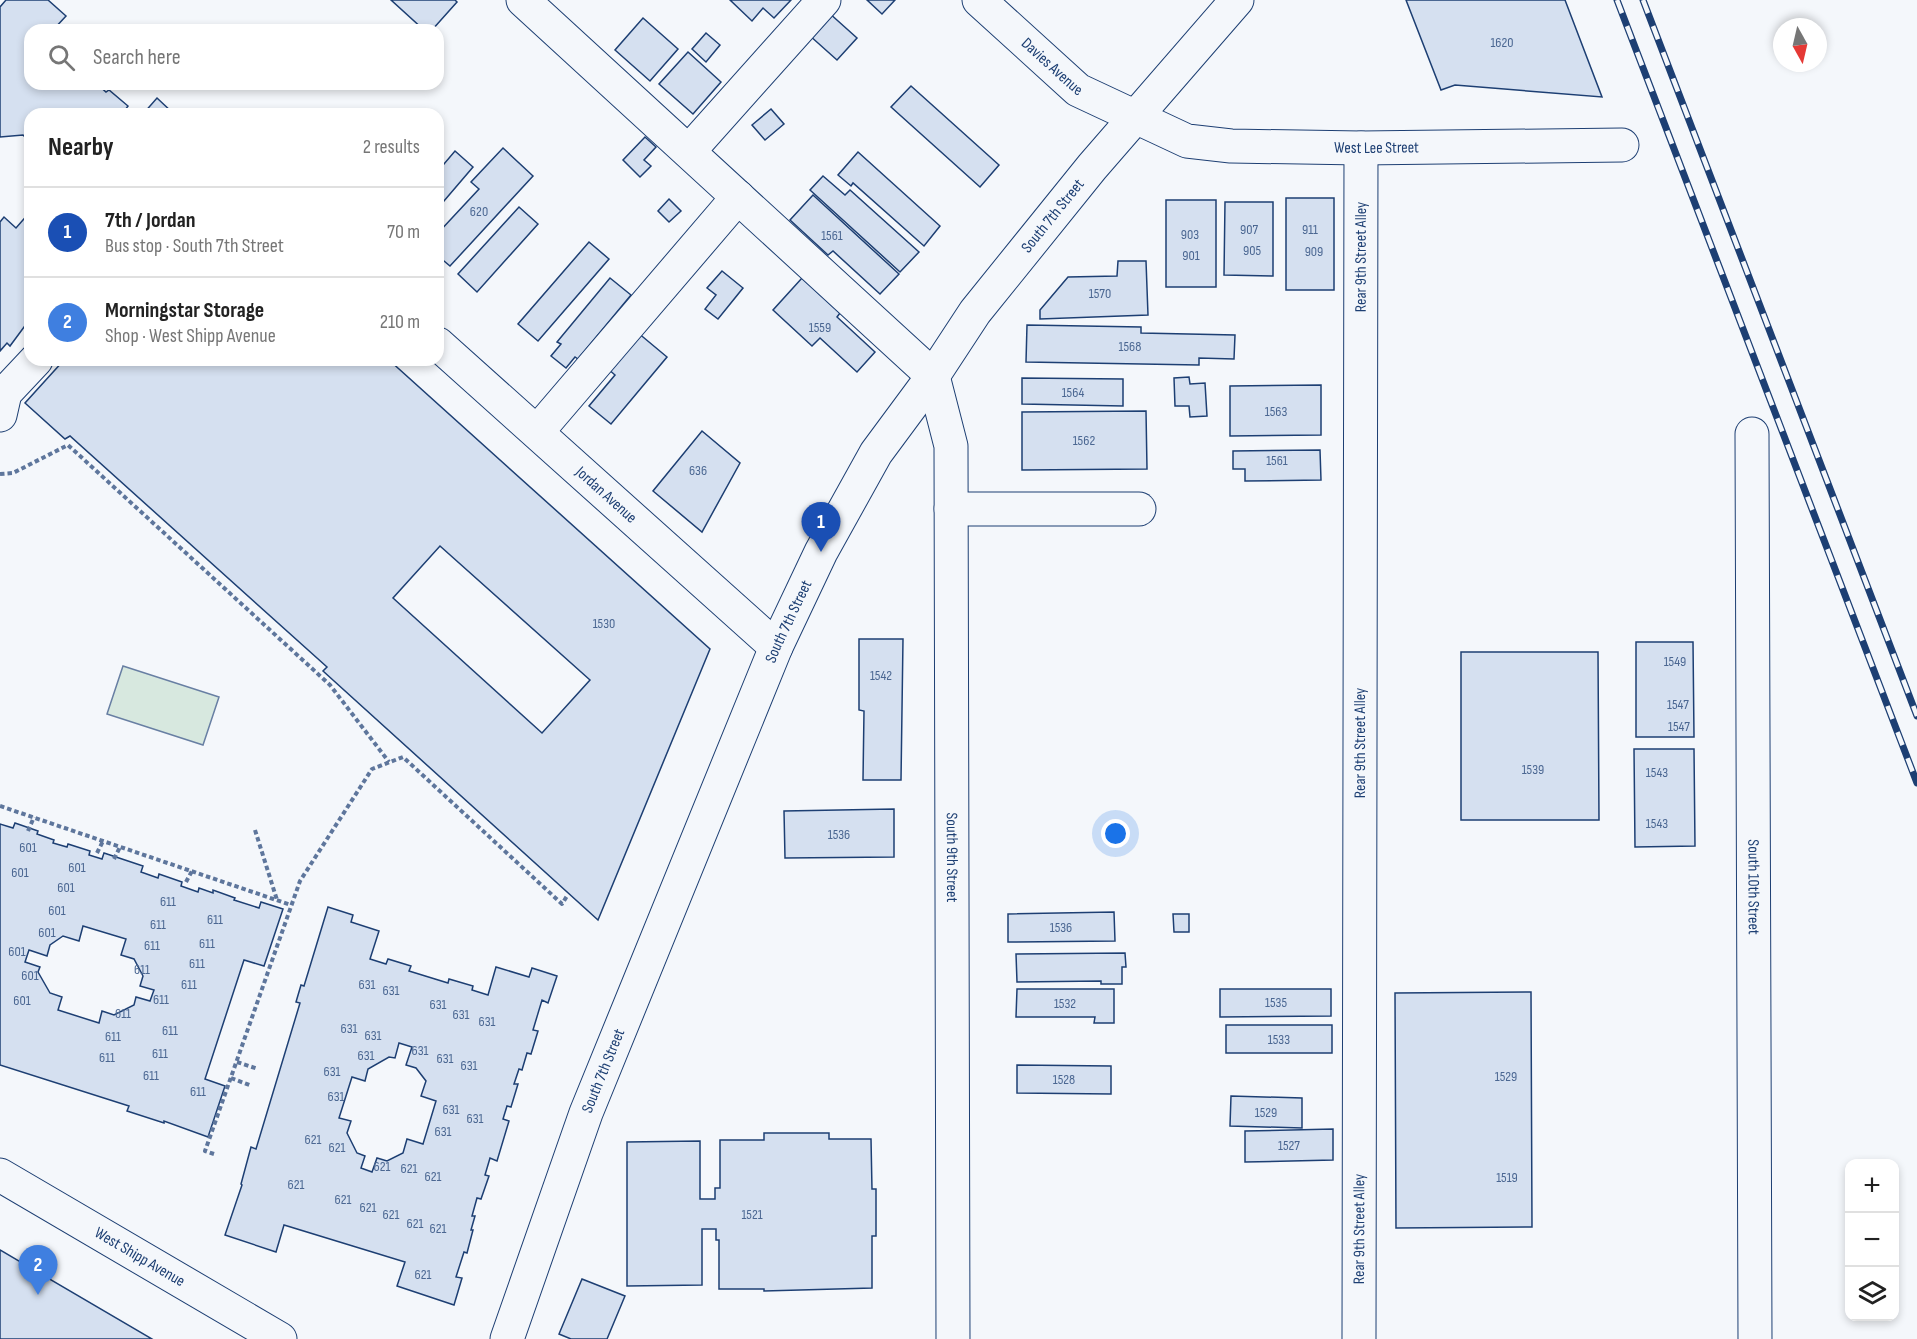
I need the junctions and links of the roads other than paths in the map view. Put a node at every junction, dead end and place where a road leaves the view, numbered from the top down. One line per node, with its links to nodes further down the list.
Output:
1 (523, 0): 8 (street)
2 (824, 0): 8 (street)
3 (979, 0): 5 (street, Davies Avenue)
4 (1237, 0): 5 (street, South 7th Street)
5 (1135, 118): 7 (street, West Lee Street); 12 (street, South 7th Street)
6 (1622, 145): 7 (street, West Lee Street)
7 (1361, 147): 24 (street, Rear 9th Street Alley)
8 (689, 151): 9 (street)
9 (738, 196): 12 (street); 14 (street)
10 (444, 349): 14 (street, Jordan Avenue)
11 (30, 366): 13 (street)
12 (933, 376): 16 (street, South 9th Street); 18 (street, South 7th Street)
13 (0, 414)
14 (537, 432): 18 (street, Jordan Avenue)
15 (1752, 434): 25 (street, South 10th Street)
16 (951, 508): 17 (street); 23 (street, South 9th Street)
17 (1139, 509)
18 (776, 647): 22 (street, South 7th Street)
19 (0, 1175): 20 (street, West Shipp Avenue)
20 (237, 1328): 21 (street, West Shipp Avenue)
21 (280, 1339)
22 (507, 1339)
23 (953, 1339)
24 (1359, 1339)
25 (1755, 1339)

